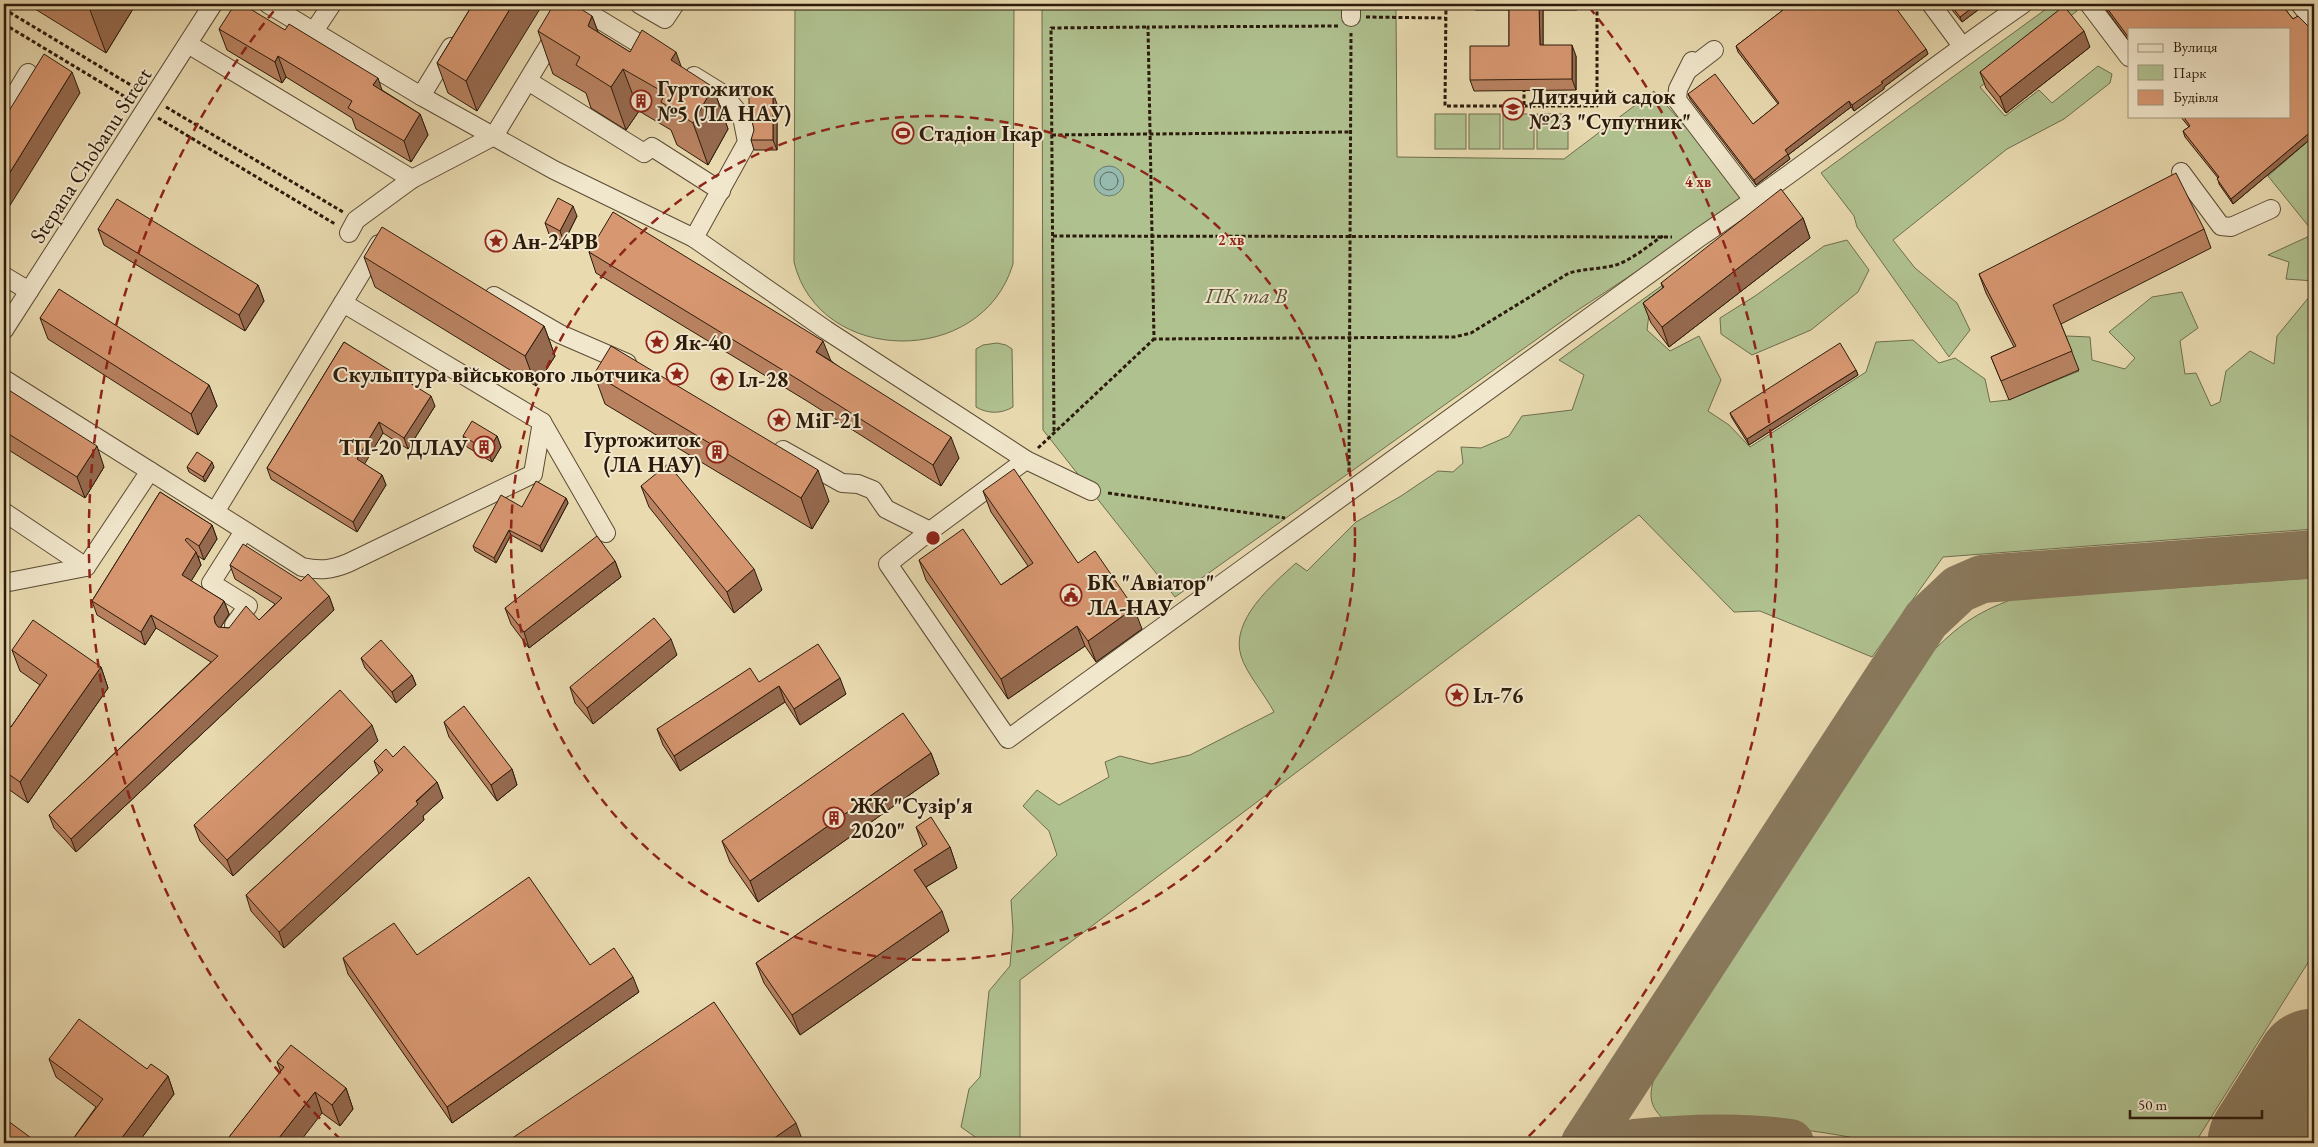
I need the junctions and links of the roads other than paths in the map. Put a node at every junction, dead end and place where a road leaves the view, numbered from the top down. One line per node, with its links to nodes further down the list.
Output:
1 (213, 4): 14 (street, Stepana Chobanu Street)
2 (268, 4): 13 (street)
3 (332, 4): 13 (street)
4 (574, 4): 19 (street); 25 (street)
5 (640, 4): 6 (street)
6 (675, 4)
7 (1931, 4): 15 (street)
8 (2023, 4): 15 (street)
9 (2089, 4): 17 (street)
10 (2300, 4): 11 (street)
11 (2314, 22)
12 (461, 29): 20 (street)
13 (314, 31): 20 (street)
14 (188, 44): 24 (street); 33 (street, Stepana Chobanu Street)
15 (1962, 46): 26 (street)
16 (1714, 50): 26 (street)
17 (2128, 56)
18 (28, 73): 21 (street)
19 (528, 81): 22 (street); 25 (street)
20 (422, 96): 22 (street)
21 (4, 113)
22 (494, 136): 24 (street); 30 (street)
23 (2181, 172): 27 (street)
24 (412, 179): 28 (street)
25 (721, 190): 30 (street)
26 (1754, 201): 46 (street)
27 (2270, 210)
28 (353, 226)
29 (394, 238): 34 (street)
30 (694, 238): 40 (street)
31 (4, 276): 33 (street)
32 (477, 286): 36 (street)
33 (29, 291): 35 (street, Stepana Chobanu Street)
34 (343, 303): 38 (street); 44 (street)
35 (4, 330)
36 (645, 372)
37 (4, 379): 41 (street)
38 (542, 422): 45 (street); 47 (street)
39 (765, 440): 46 (street)
40 (1026, 460): 42 (street); 46 (street)
41 (150, 471): 44 (street); 48 (street)
42 (1091, 491)
43 (4, 512): 48 (street)
44 (215, 512): 45 (street)
45 (244, 531): 50 (street)
46 (930, 531)
47 (606, 533)
48 (86, 567): 49 (street)
49 (4, 583)
50 (229, 632)

